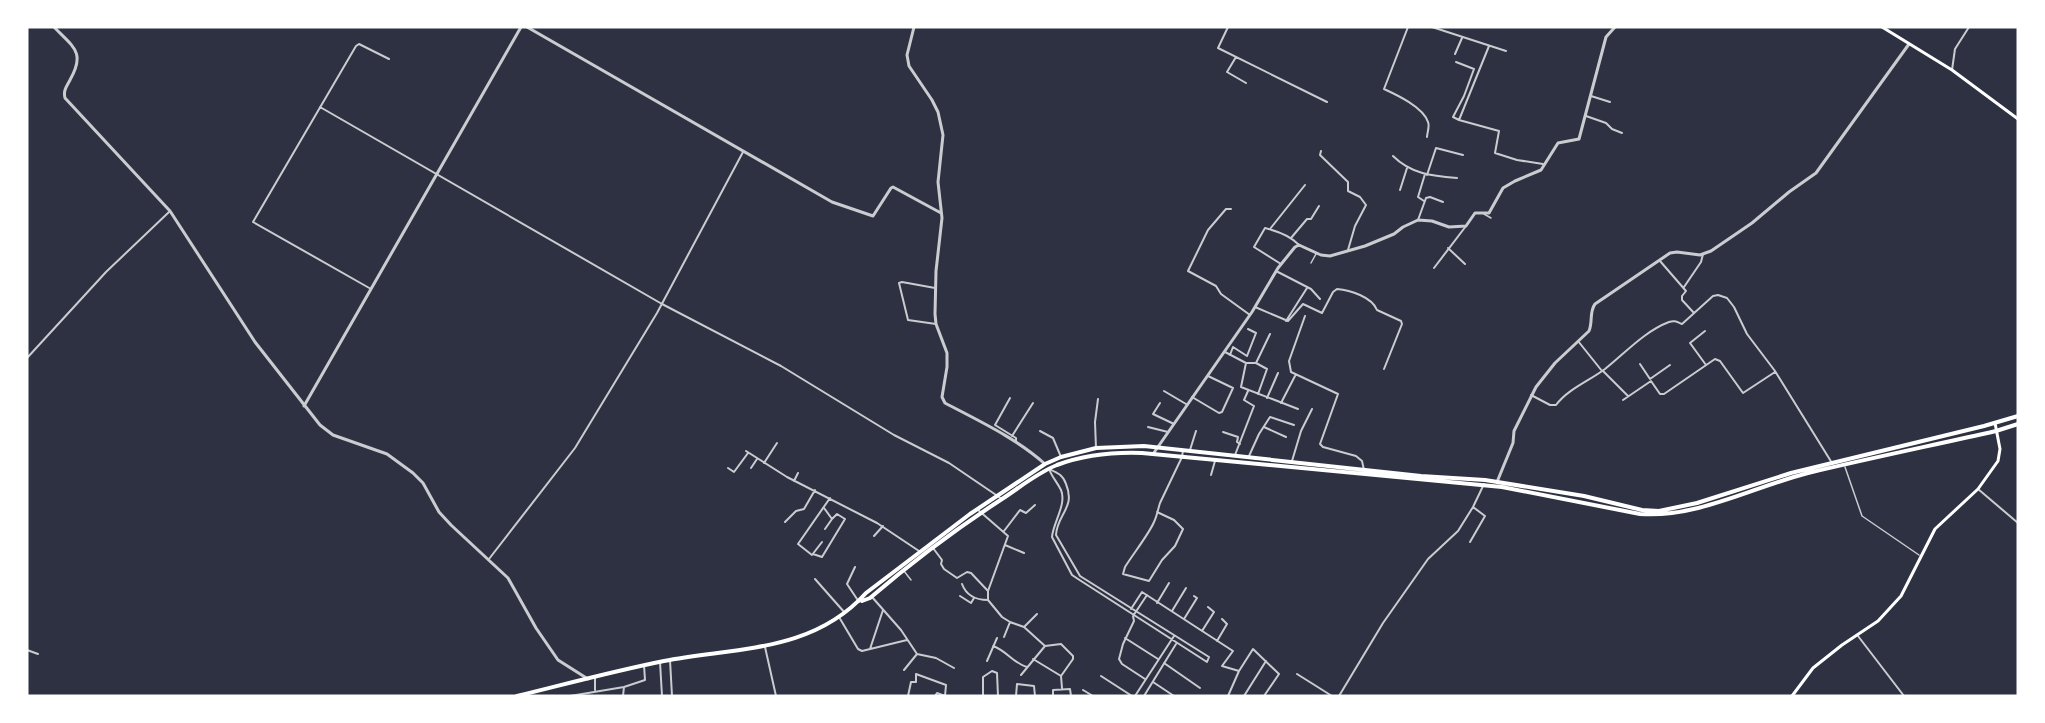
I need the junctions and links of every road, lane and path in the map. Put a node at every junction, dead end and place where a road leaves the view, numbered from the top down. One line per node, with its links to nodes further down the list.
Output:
1 (54, 27): 45 (street)
2 (521, 27): 36 (street)
3 (527, 27): 31 (street)
4 (914, 27): 46 (street)
5 (1228, 27): 16 (street)
6 (1408, 27): 29 (street)
7 (1432, 27): 11 (street)
8 (1615, 27): 21 (street)
9 (1882, 27): 12 (main road)
10 (1969, 27): 19 (street)
11 (1462, 38): 13 (street); 15 (street)
12 (1909, 44): 19 (main road); 57 (street)
13 (1489, 46): 14 (street); 27 (street)
14 (1506, 51)
15 (1455, 54)
16 (1236, 57): 20 (street); 22 (street)
17 (389, 59): 24 (street)
18 (1456, 62): 27 (street)
19 (1952, 70): 26 (main road)
20 (1246, 83)
21 (1591, 96): 23 (street); 25 (street)
22 (1327, 102)
23 (1610, 102)
24 (320, 107): 36 (street); 67 (street)
25 (1586, 116): 28 (street); 34 (street)
26 (2018, 119)
27 (1459, 120): 34 (street)
28 (1622, 133)
29 (1426, 137)
30 (1321, 151): 55 (street)
31 (743, 152): 46 (street); 69 (street)
32 (1463, 155): 37 (street)
33 (1393, 156): 35 (street)
34 (1546, 164): 47 (street)
35 (1407, 168): 37 (street); 40 (street)
36 (437, 174): 67 (street); 69 (street)
37 (1426, 174): 38 (street); 41 (street)
38 (1456, 178)
39 (1305, 185): 51 (street)
40 (1400, 190)
41 (1424, 201): 42 (street); 49 (street)
42 (1443, 202)
43 (1319, 206): 52 (street)
44 (1231, 208): 72 (street)
45 (170, 211): 83 (street); 110 (street)
46 (941, 213): 65 (street)
47 (1483, 214): 48 (lane); 50 (street)
48 (1491, 218)
49 (1418, 220): 50 (street); 55 (street)
50 (1466, 226): 54 (street)
51 (1270, 230): 52 (street); 60 (street)
52 (1291, 238): 53 (street)
53 (1299, 245): 56 (street); 60 (street)
54 (1448, 249): 61 (street); 62 (street)
55 (1348, 250): 56 (street)
56 (1316, 253): 59 (lane)
57 (1703, 254): 58 (street); 64 (street)
58 (1660, 261): 64 (street); 79 (street)
59 (1311, 263)
60 (1281, 264): 63 (street)
61 (1465, 264)
62 (1434, 268)
63 (1276, 271): 66 (street); 70 (street)
64 (1684, 287): 71 (street)
65 (935, 288): 75 (street); 75 (street)
66 (1307, 288): 68 (street); 74 (street)
67 (371, 289): 110 (street)
68 (1320, 299)
69 (662, 304): 162 (street); 185 (street)
70 (1255, 307): 72 (street); 74 (street)
71 (1694, 313): 90 (street); 91 (street)
72 (1250, 315): 80 (street)
73 (1305, 316): 93 (street)
74 (1286, 321): 89 (street)
75 (936, 324): 128 (street)
76 (1248, 329): 82 (street)
77 (1705, 330): 88 (street)
78 (1270, 334): 84 (street)
79 (1578, 341): 90 (street); 99 (street)
80 (1225, 352): 81 (street); 94 (street)
81 (1230, 355): 82 (street); 85 (street)
82 (1247, 356): 84 (street)
83 (27, 358)
84 (1256, 362): 85 (street); 98 (street)
85 (1246, 363): 97 (street)
86 (1640, 364): 95 (street)
87 (1670, 365): 95 (street)
88 (1706, 365): 91 (street); 95 (street)
89 (1384, 369)
90 (1602, 371): 99 (street); 101 (street)
91 (1775, 371): 144 (street)
92 (1278, 373): 103 (street)
93 (1294, 375): 108 (street); 149 (street)
94 (1208, 376): 100 (street); 100 (street)
95 (1651, 380): 101 (street)
96 (1164, 391): 109 (street)
97 (1248, 391): 98 (street); 129 (street)
98 (1257, 395): 103 (street)
99 (1531, 395): 158 (street)
100 (1192, 397): 109 (street)
101 (1628, 397): 105 (street)
102 (1010, 398): 125 (street)
103 (1267, 398): 108 (street)
104 (1098, 399): 131 (street)
105 (1623, 400)
106 (1033, 403): 125 (street)
107 (1160, 403): 115 (street)
108 (1281, 403): 111 (street)
109 (1186, 405): 115 (street)
110 (304, 406): 185 (street)
111 (1298, 409)
112 (1312, 409): 141 (street)
113 (2018, 416): 114 (highway)
114 (1995, 423): 122 (main road); 144 (highway)
115 (1174, 424): 123 (street)
116 (2018, 424): 122 (highway)
117 (1294, 425): 119 (street)
118 (1148, 427): 123 (street)
119 (1264, 427): 126 (street); 137 (street)
120 (1040, 431): 136 (street)
121 (1196, 431): 133 (street)
122 (1996, 431): 145 (highway); 160 (main road)
123 (1168, 432): 130 (street)
124 (1223, 432): 129 (street)
125 (1012, 436): 128 (street)
126 (1286, 437)
127 (777, 443): 142 (street)
128 (1016, 443): 143 (street)
129 (1240, 444): 135 (street)
130 (1157, 447): 131 (highway); 132 (highway); 134 (street)
131 (1096, 448): 136 (highway)
132 (1183, 450): 133 (highway); 138 (street)
133 (1190, 450): 135 (highway)
134 (1154, 454): 138 (highway); 148 (highway)
135 (1235, 455): 137 (highway)
136 (1061, 456): 143 (highway)
137 (1248, 456): 141 (highway)
138 (1182, 457): 140 (highway); 169 (street)
139 (757, 459): 142 (street); 146 (street); 147 (street)
140 (1215, 461): 152 (street); 153 (highway)
141 (1292, 461): 149 (highway)
142 (764, 463): 156 (street)
143 (1045, 464): 148 (street); 162 (highway)
144 (1833, 465): 145 (highway); 158 (highway)
145 (1844, 465): 184 (lane)
146 (728, 468)
147 (751, 468)
148 (1049, 469): 154 (street); 157 (street); 164 (highway)
149 (1364, 470): 151 (highway); 153 (street)
150 (798, 473): 156 (street)
151 (1372, 473): 153 (highway); 155 (highway); 159 (highway)
152 (1210, 476)
153 (1364, 476)
154 (1064, 478): 157 (street); 188 (street)
155 (1485, 480): 158 (highway); 159 (street)
156 (794, 481): 161 (street)
157 (1056, 482): 189 (street)
158 (1496, 484): 159 (highway)
159 (1484, 485): 166 (street)
160 (1978, 489): 172 (street); 184 (main road)
161 (815, 490): 163 (street); 171 (street)
162 (998, 495): 164 (street); 168 (highway)
163 (830, 498): 167 (street); 173 (street)
164 (1002, 499): 168 (highway)
165 (1035, 506): 175 (street)
166 (1473, 507): 178 (street); 284 (street)
167 (824, 508): 170 (street); 183 (street)
168 (978, 511): 175 (street); 180 (highway); 181 (highway)
169 (1157, 512): 169 (street)
170 (832, 519): 174 (street); 183 (street)
171 (785, 522)
172 (2018, 523)
173 (883, 526): 176 (street); 181 (street)
174 (825, 529)
175 (1004, 531): 179 (street)
176 (874, 536)
177 (822, 542): 183 (street)
178 (1470, 542)
179 (1005, 545): 182 (street); 195 (street)
180 (933, 548): 187 (highway); 195 (street)
181 (919, 551): 202 (highway)
182 (1024, 553)
183 (813, 554)
184 (1920, 555): 222 (main road)
185 (489, 559): 254 (street)
186 (855, 567): 202 (street)
187 (903, 571): 191 (lane); 197 (highway)
188 (1077, 573): 189 (street); 205 (street)
189 (1072, 575): 212 (street)
190 (815, 579): 209 (street)
191 (911, 580)
192 (1168, 583): 203 (street)
193 (962, 584): 200 (street)
194 (1186, 588): 207 (street)
195 (988, 591): 201 (street)
196 (1147, 595): 203 (street); 205 (street); 208 (street)
197 (872, 596): 202 (highway); 206 (street)
198 (960, 596): 200 (street)
199 (1194, 596): 216 (street)
200 (974, 598): 201 (street)
201 (988, 600): 218 (street)
202 (860, 602): 209 (highway)
203 (1157, 603): 207 (street)
204 (1208, 607): 220 (street)
205 (1131, 609): 208 (street)
206 (884, 610): 226 (street); 233 (street)
207 (1172, 611): 216 (street)
208 (1136, 612): 211 (street); 212 (street)
209 (845, 613): 213 (highway)
210 (1037, 614): 219 (street)
211 (1140, 615): 215 (street); 221 (street)
212 (1133, 616): 215 (street); 217 (street)
213 (839, 617): 232 (highway); 233 (street)
214 (1222, 619): 228 (street)
215 (1138, 620): 217 (street); 227 (street)
216 (1184, 620): 220 (street)
217 (1134, 621): 225 (street)
218 (1010, 622): 219 (street); 223 (street)
219 (1024, 627): 231 (street)
220 (1202, 631): 228 (street)
221 (1174, 635): 227 (street); 229 (street)
222 (1858, 636): 285 (main road); 286 (street)
223 (1004, 637)
224 (997, 638): 230 (street)
225 (1125, 638): 238 (street); 255 (street)
226 (907, 640): 233 (street); 236 (street)
227 (1171, 640): 229 (street); 238 (street)
228 (1217, 641): 248 (street)
229 (1176, 644): 243 (street)
230 (993, 646): 240 (street); 245 (street)
231 (1045, 646): 237 (street); 251 (street)
232 (765, 647): 239 (highway); 267 (street)
233 (870, 649)
234 (27, 650): 235 (street)
235 (38, 654)
236 (917, 654): 246 (street); 247 (street)
237 (1033, 659): 245 (street); 251 (street)
238 (1158, 659): 255 (street)
239 (670, 660): 242 (highway); 266 (street)
240 (987, 661)
241 (1266, 661): 248 (street); 281 (street); 282 (street)
242 (660, 662): 244 (highway); 265 (street)
243 (1164, 663): 256 (street); 258 (street)
244 (644, 665): 253 (highway); 257 (street)
245 (1027, 667): 250 (street)
246 (954, 668)
247 (904, 670)
248 (1239, 671): 280 (street)
249 (1297, 674): 283 (street)
250 (1021, 675)
251 (1061, 676): 259 (street)
252 (1101, 676): 277 (street)
253 (595, 677): 254 (highway); 261 (street)
254 (588, 679): 262 (highway)
255 (1145, 679): 277 (street)
256 (1153, 682): 278 (street); 279 (street)
257 (624, 687): 261 (street); 264 (street)
258 (1200, 687)
259 (1062, 688): 274 (street); 275 (street)
260 (1083, 690): 276 (street)
261 (595, 691): 263 (street)
262 (517, 696)
263 (570, 696)
264 (623, 696)
265 (662, 696)
266 (672, 696)
267 (776, 696)
268 (908, 696): 269 (street)
269 (934, 696)
270 (983, 696): 271 (street)
271 (998, 696)
272 (1016, 696): 273 (street)
273 (1035, 696)
274 (1053, 696)
275 (1071, 696)
276 (1091, 696)
277 (1133, 696)
278 (1144, 696)
279 (1174, 696)
280 (1228, 696)
281 (1244, 696)
282 (1264, 696)
283 (1332, 696)
284 (1339, 696)
285 (1792, 696)
286 (1904, 696)

